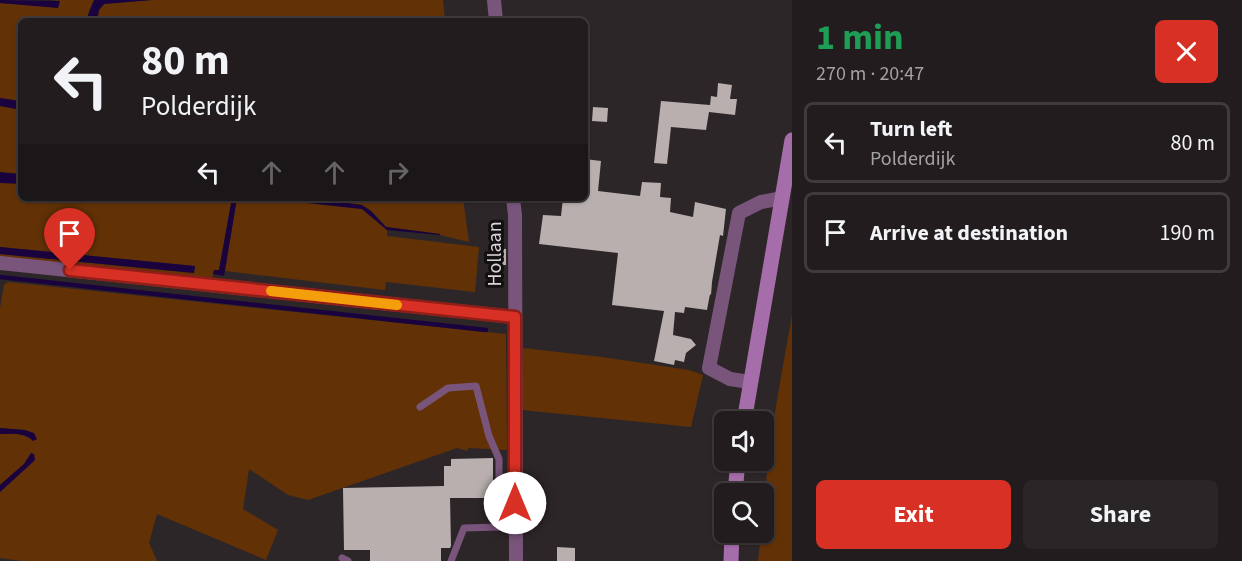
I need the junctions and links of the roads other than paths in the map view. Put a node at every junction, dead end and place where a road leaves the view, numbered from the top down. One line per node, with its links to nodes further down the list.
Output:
1 (494, 0): 2 (street)
2 (496, 18)
3 (792, 140): 4 (main road)
4 (782, 198): 8 (main road); 8 (street)
5 (513, 201): 7 (street, Hollaan)
6 (0, 263): 7 (street)
7 (515, 317): 11 (street, Hollaan)
8 (750, 382): 10 (main road)
9 (420, 407): 12 (lane)
10 (746, 411)
11 (515, 526): 12 (lane); 15 (street, Hollaan)
12 (499, 527): 14 (lane)
13 (732, 543): 16 (main road)
14 (451, 561)
15 (516, 561)
16 (731, 561)

